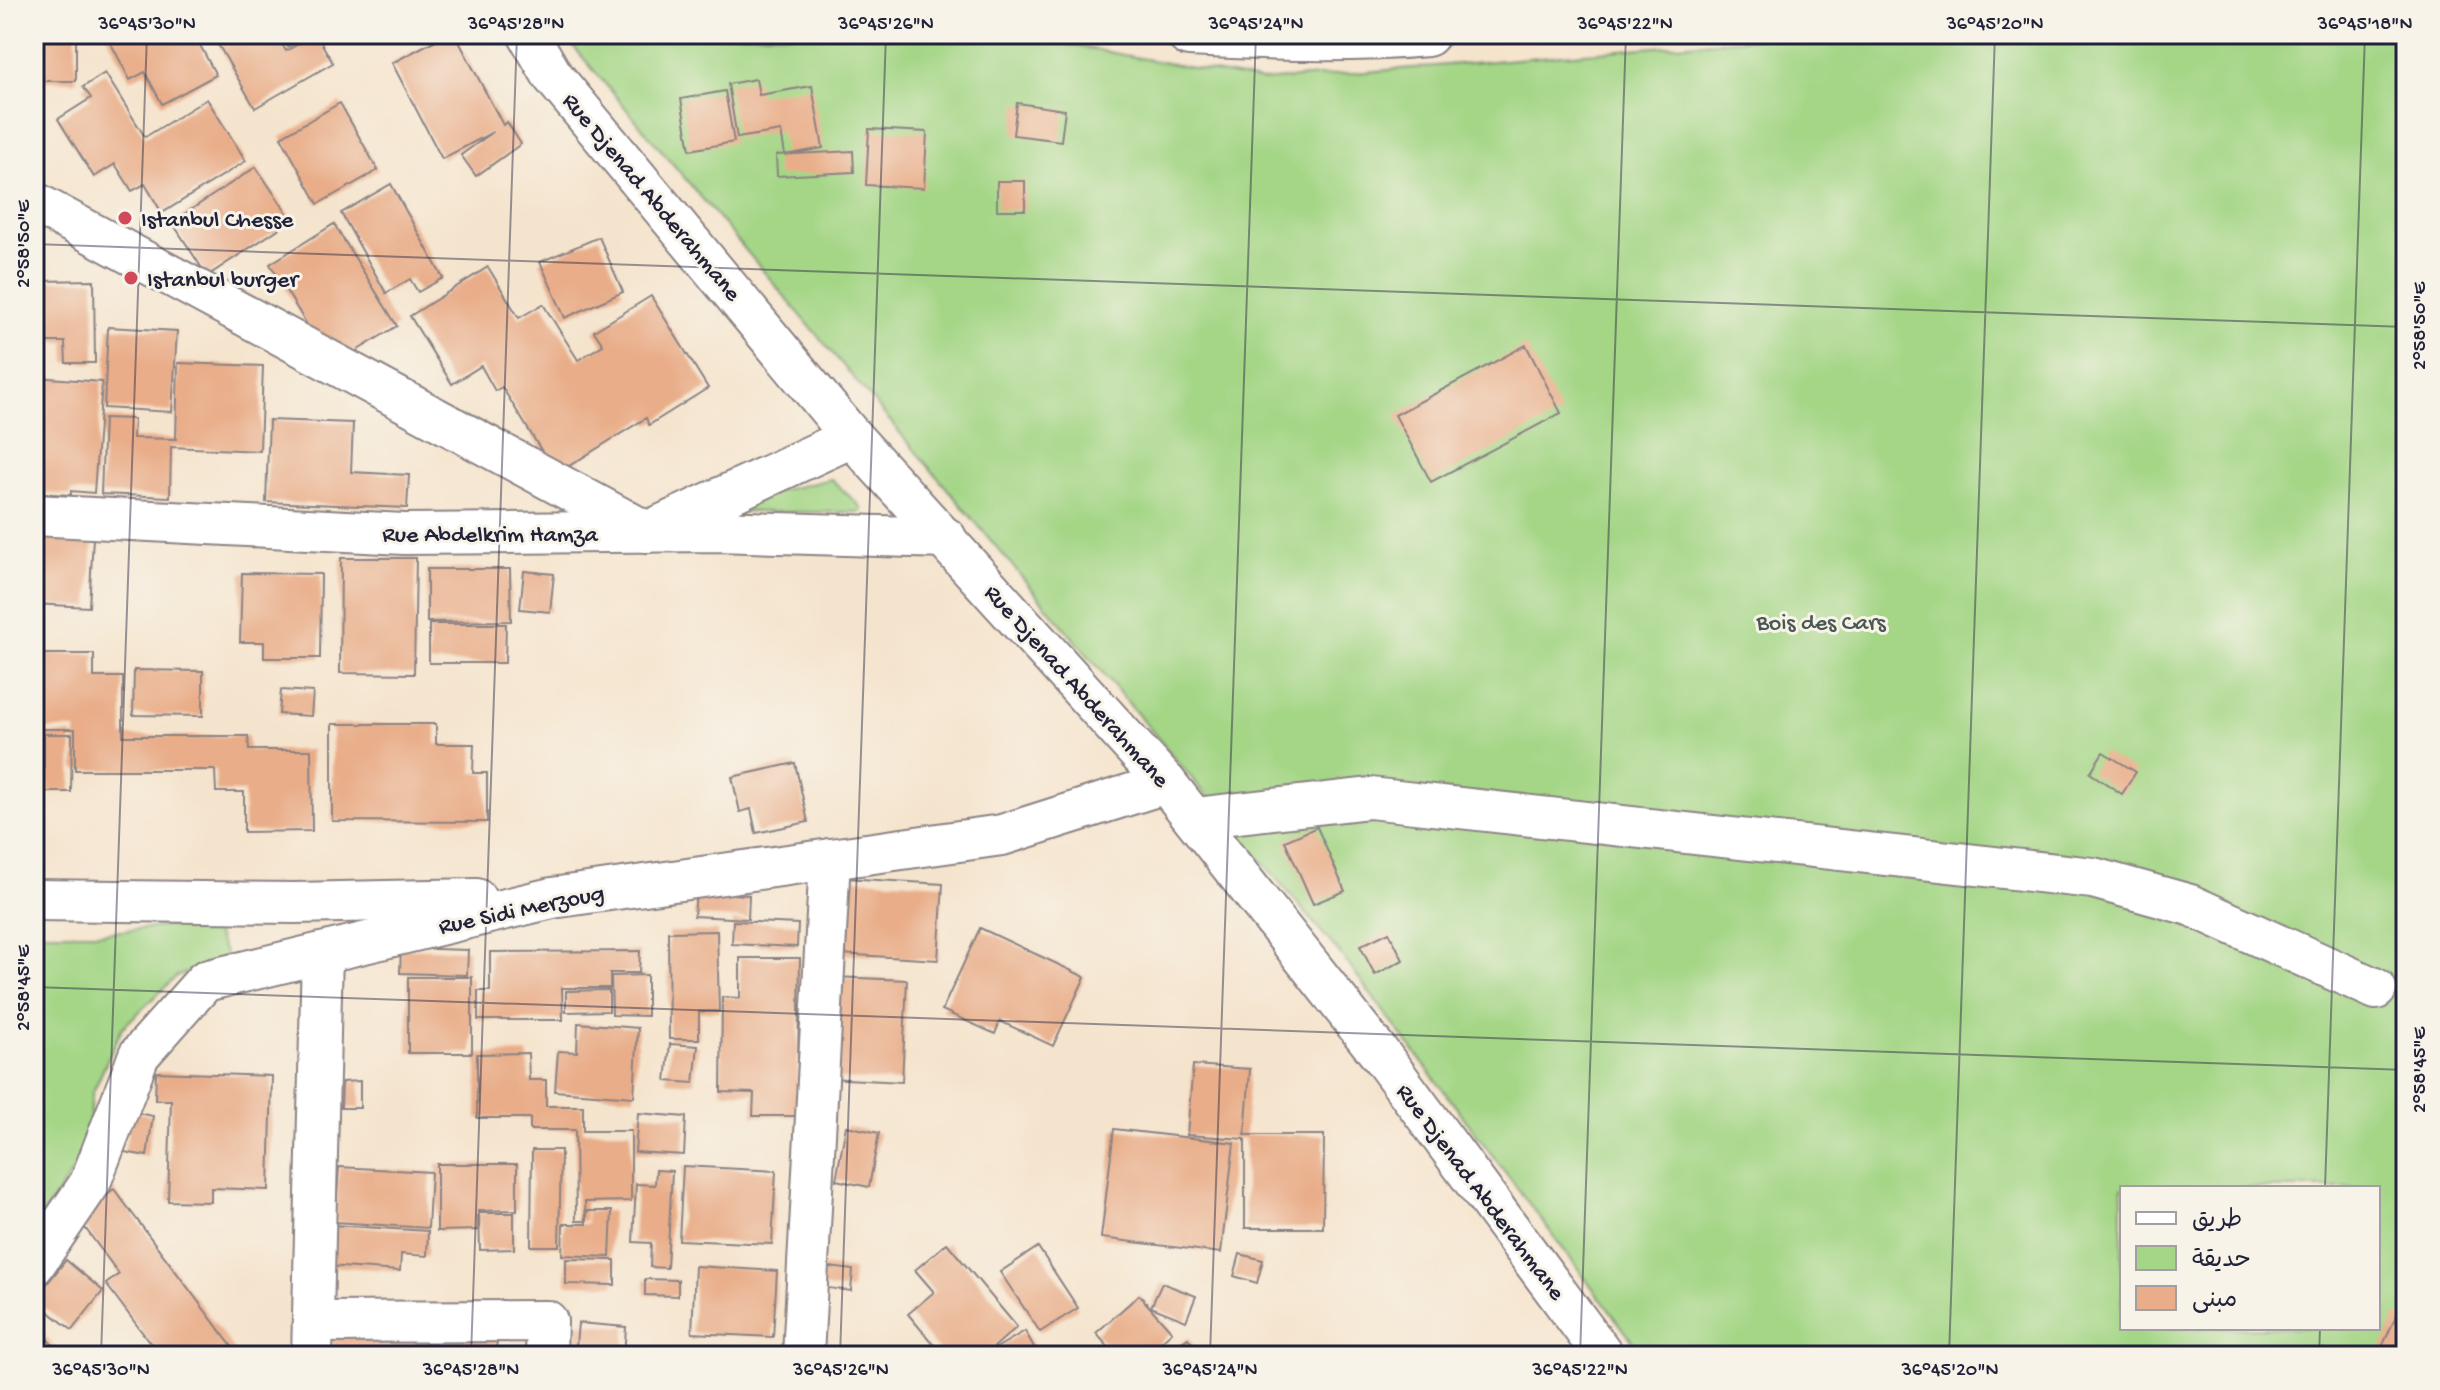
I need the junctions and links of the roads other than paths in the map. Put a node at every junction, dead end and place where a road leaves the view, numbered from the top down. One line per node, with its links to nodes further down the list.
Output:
1 (528, 34): 5 (street, Rue Djenad Abderahmane)
2 (1189, 34): 3 (main road)
3 (1427, 34)
4 (34, 202): 7 (street)
5 (852, 437): 7 (street); 8 (street, Rue Djenad Abderahmane)
6 (34, 515): 7 (street, Rue Abdelkrim Hamza)
7 (647, 532): 8 (street, Rue Abdelkrim Hamza)
8 (946, 538): 9 (street, Rue Djenad Abderahmane)
9 (1166, 783): 10 (street, Rue Djenad Abderahmane); 11 (street, Rue Sidi Merzoug)
10 (1195, 818): 15 (street); 20 (street, Rue Djenad Abderahmane)
11 (830, 859): 12 (street, Rue Sidi Merzoug); 19 (street)
12 (552, 898): 13 (street); 14 (street, Rue Sidi Merzoug)
13 (34, 900)
14 (322, 953): 16 (street, Rue Sidi Merzoug); 17 (street)
15 (2376, 989)
16 (34, 1265)
17 (313, 1339): 18 (street)
18 (546, 1356)
19 (803, 1356)
20 (1604, 1356)

